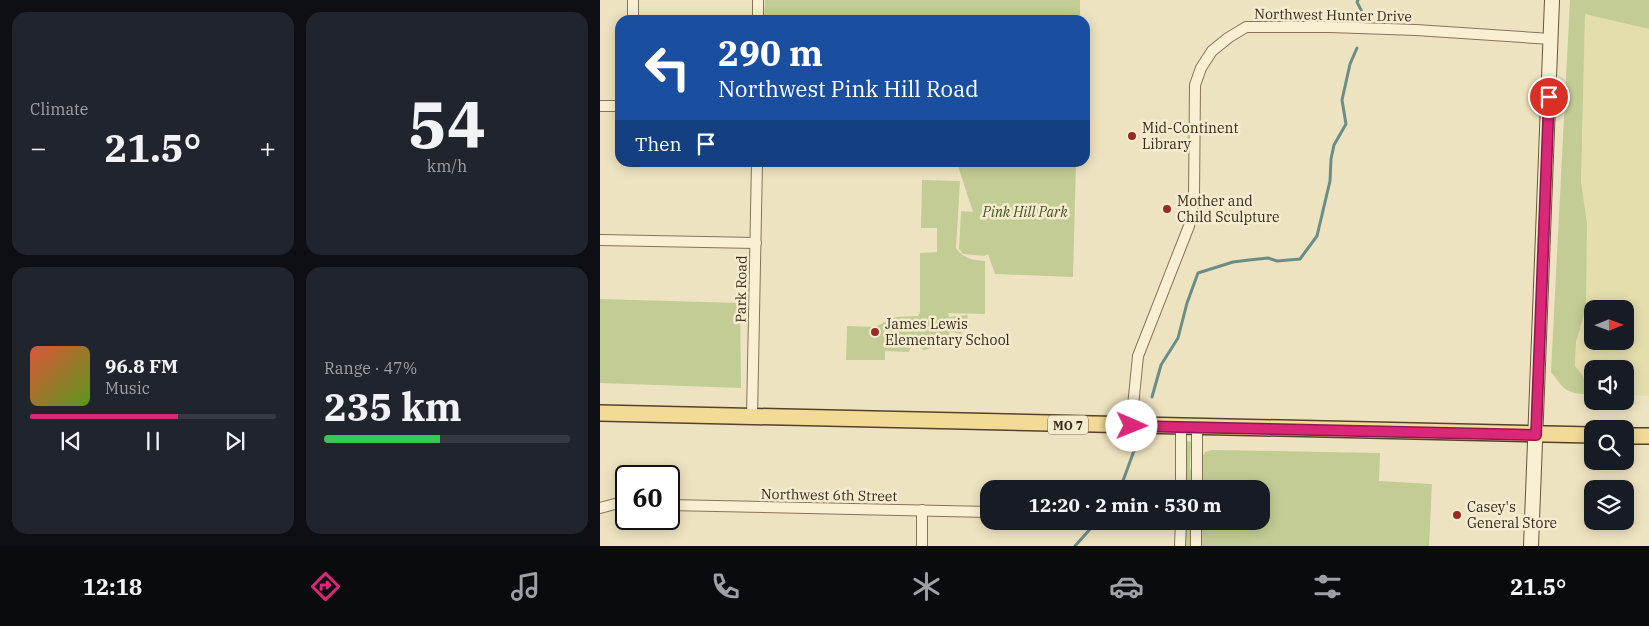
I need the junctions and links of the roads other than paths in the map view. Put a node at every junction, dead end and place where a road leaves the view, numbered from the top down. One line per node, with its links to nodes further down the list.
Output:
1 (633, 0): 4 (street)
2 (758, 0): 5 (street)
3 (1552, 0): 6 (main road)
4 (633, 15)
5 (758, 15)
6 (1551, 39): 14 (street, Northwest Hunter Drive); 17 (main road)
7 (600, 106): 8 (street)
8 (615, 106)
9 (757, 167): 11 (street, Park Road)
10 (600, 240): 11 (street)
11 (756, 243): 13 (street, Park Road)
12 (600, 413): 13 (main road, MO 7)
13 (752, 417): 14 (main road, MO 7)
14 (1132, 426): 15 (main road, MO 7)
15 (1181, 427): 16 (main road, MO 7); 21 (street)
16 (1197, 428): 17 (main road, MO 7); 22 (street)
17 (1536, 435): 18 (main road, MO 7); 33 (main road)
18 (1584, 435)
19 (1634, 436): 20 (main road)
20 (1649, 436)
21 (1181, 480)
22 (1196, 480)
23 (615, 504): 25 (street)
24 (680, 505): 26 (street, Northwest 6th Street)
25 (600, 508)
26 (922, 510): 27 (street, Northwest 6th Street); 30 (street)
27 (980, 512)
28 (1181, 530): 31 (street)
29 (1196, 530): 32 (street)
30 (922, 546)
31 (1180, 546)
32 (1196, 546)
33 (1531, 546)

